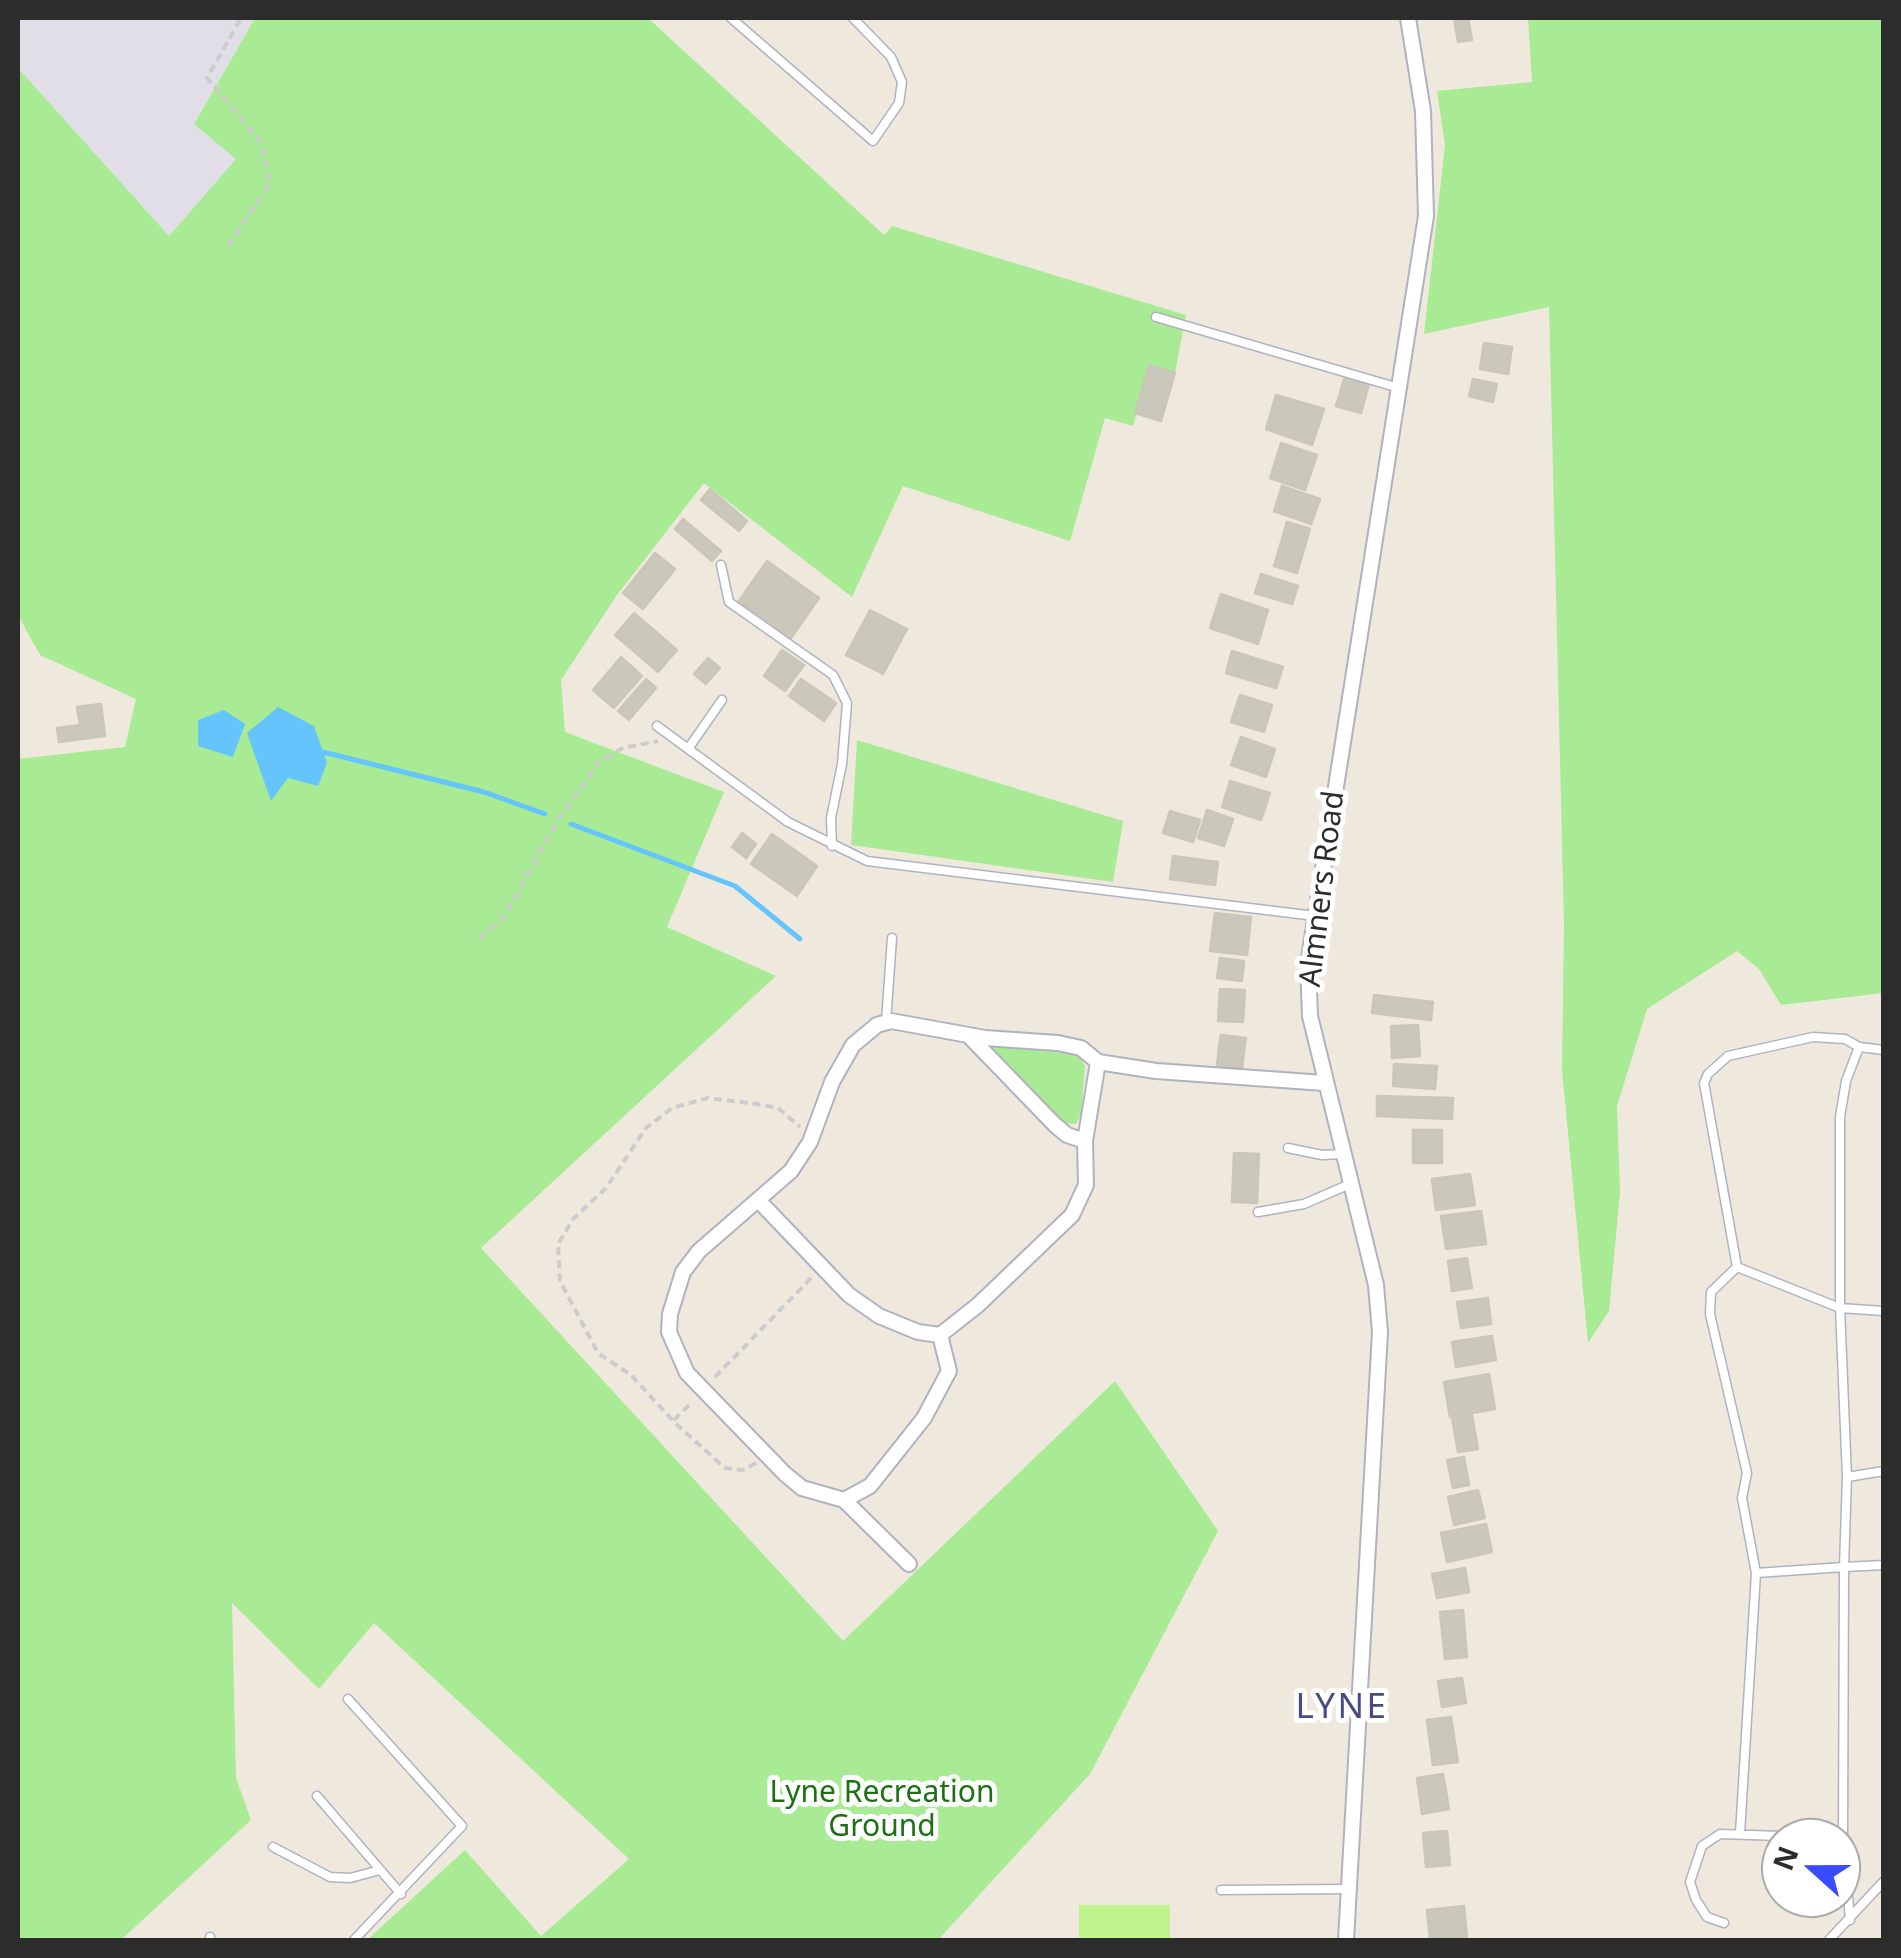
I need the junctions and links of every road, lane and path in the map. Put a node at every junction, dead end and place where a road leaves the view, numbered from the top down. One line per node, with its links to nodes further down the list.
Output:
1 (241, 18): 5 (path)
2 (730, 18): 3 (lane)
3 (853, 18)
4 (1408, 18): 7 (street, Almners Road)
5 (228, 246)
6 (1156, 317): 7 (lane)
7 (1399, 388): 14 (street, Almners Road)
8 (721, 566): 13 (lane)
9 (722, 700): 12 (lane)
10 (657, 726): 11 (lane)
11 (672, 738): 12 (lane); 15 (path)
12 (688, 749): 13 (lane)
13 (832, 846): 14 (lane)
14 (1315, 916): 22 (street, Almners Road)
15 (480, 938)
16 (892, 938): 17 (lane)
17 (886, 1022): 18 (street); 23 (street)
18 (968, 1036): 21 (street); 24 (street)
19 (1859, 1047): 20 (lane); 31 (lane); 32 (lane)
20 (1884, 1050)
21 (1098, 1062): 22 (street); 24 (street)
22 (1324, 1083): 26 (street, Almners Road)
23 (814, 1133): 28 (street); 36 (path)
24 (1086, 1141): 34 (street)
25 (1288, 1148): 26 (lane)
26 (1342, 1154): 27 (street, Almners Road)
27 (1350, 1184): 29 (lane); 53 (street, Almners Road)
28 (759, 1201): 30 (street); 35 (street)
29 (1258, 1212)
30 (823, 1266): 34 (street); 35 (path)
31 (1738, 1267): 32 (lane); 44 (lane)
32 (1840, 1308): 33 (lane); 39 (lane)
33 (1884, 1310)
34 (940, 1334): 40 (street)
35 (703, 1390): 36 (path); 37 (street)
36 (673, 1421): 37 (path)
37 (766, 1452): 40 (street)
38 (1884, 1472): 39 (lane)
39 (1846, 1476): 43 (lane)
40 (844, 1500): 41 (street)
41 (909, 1564)
42 (1884, 1565): 43 (lane)
43 (1844, 1568): 44 (lane); 47 (lane)
44 (1756, 1573): 48 (lane)
45 (348, 1698): 55 (lane)
46 (318, 1796): 51 (lane)
47 (1843, 1818)
48 (1740, 1834): 49 (lane); 57 (lane)
49 (1761, 1835)
50 (273, 1846): 51 (lane)
51 (380, 1870): 55 (lane)
52 (1884, 1881): 56 (lane)
53 (1348, 1888): 54 (lane); 59 (street, Almners Road)
54 (1221, 1890)
55 (401, 1894): 58 (lane)
56 (1850, 1920): 60 (lane)
57 (1724, 1923)
58 (354, 1940)
59 (1346, 1940)
60 (1829, 1940)

